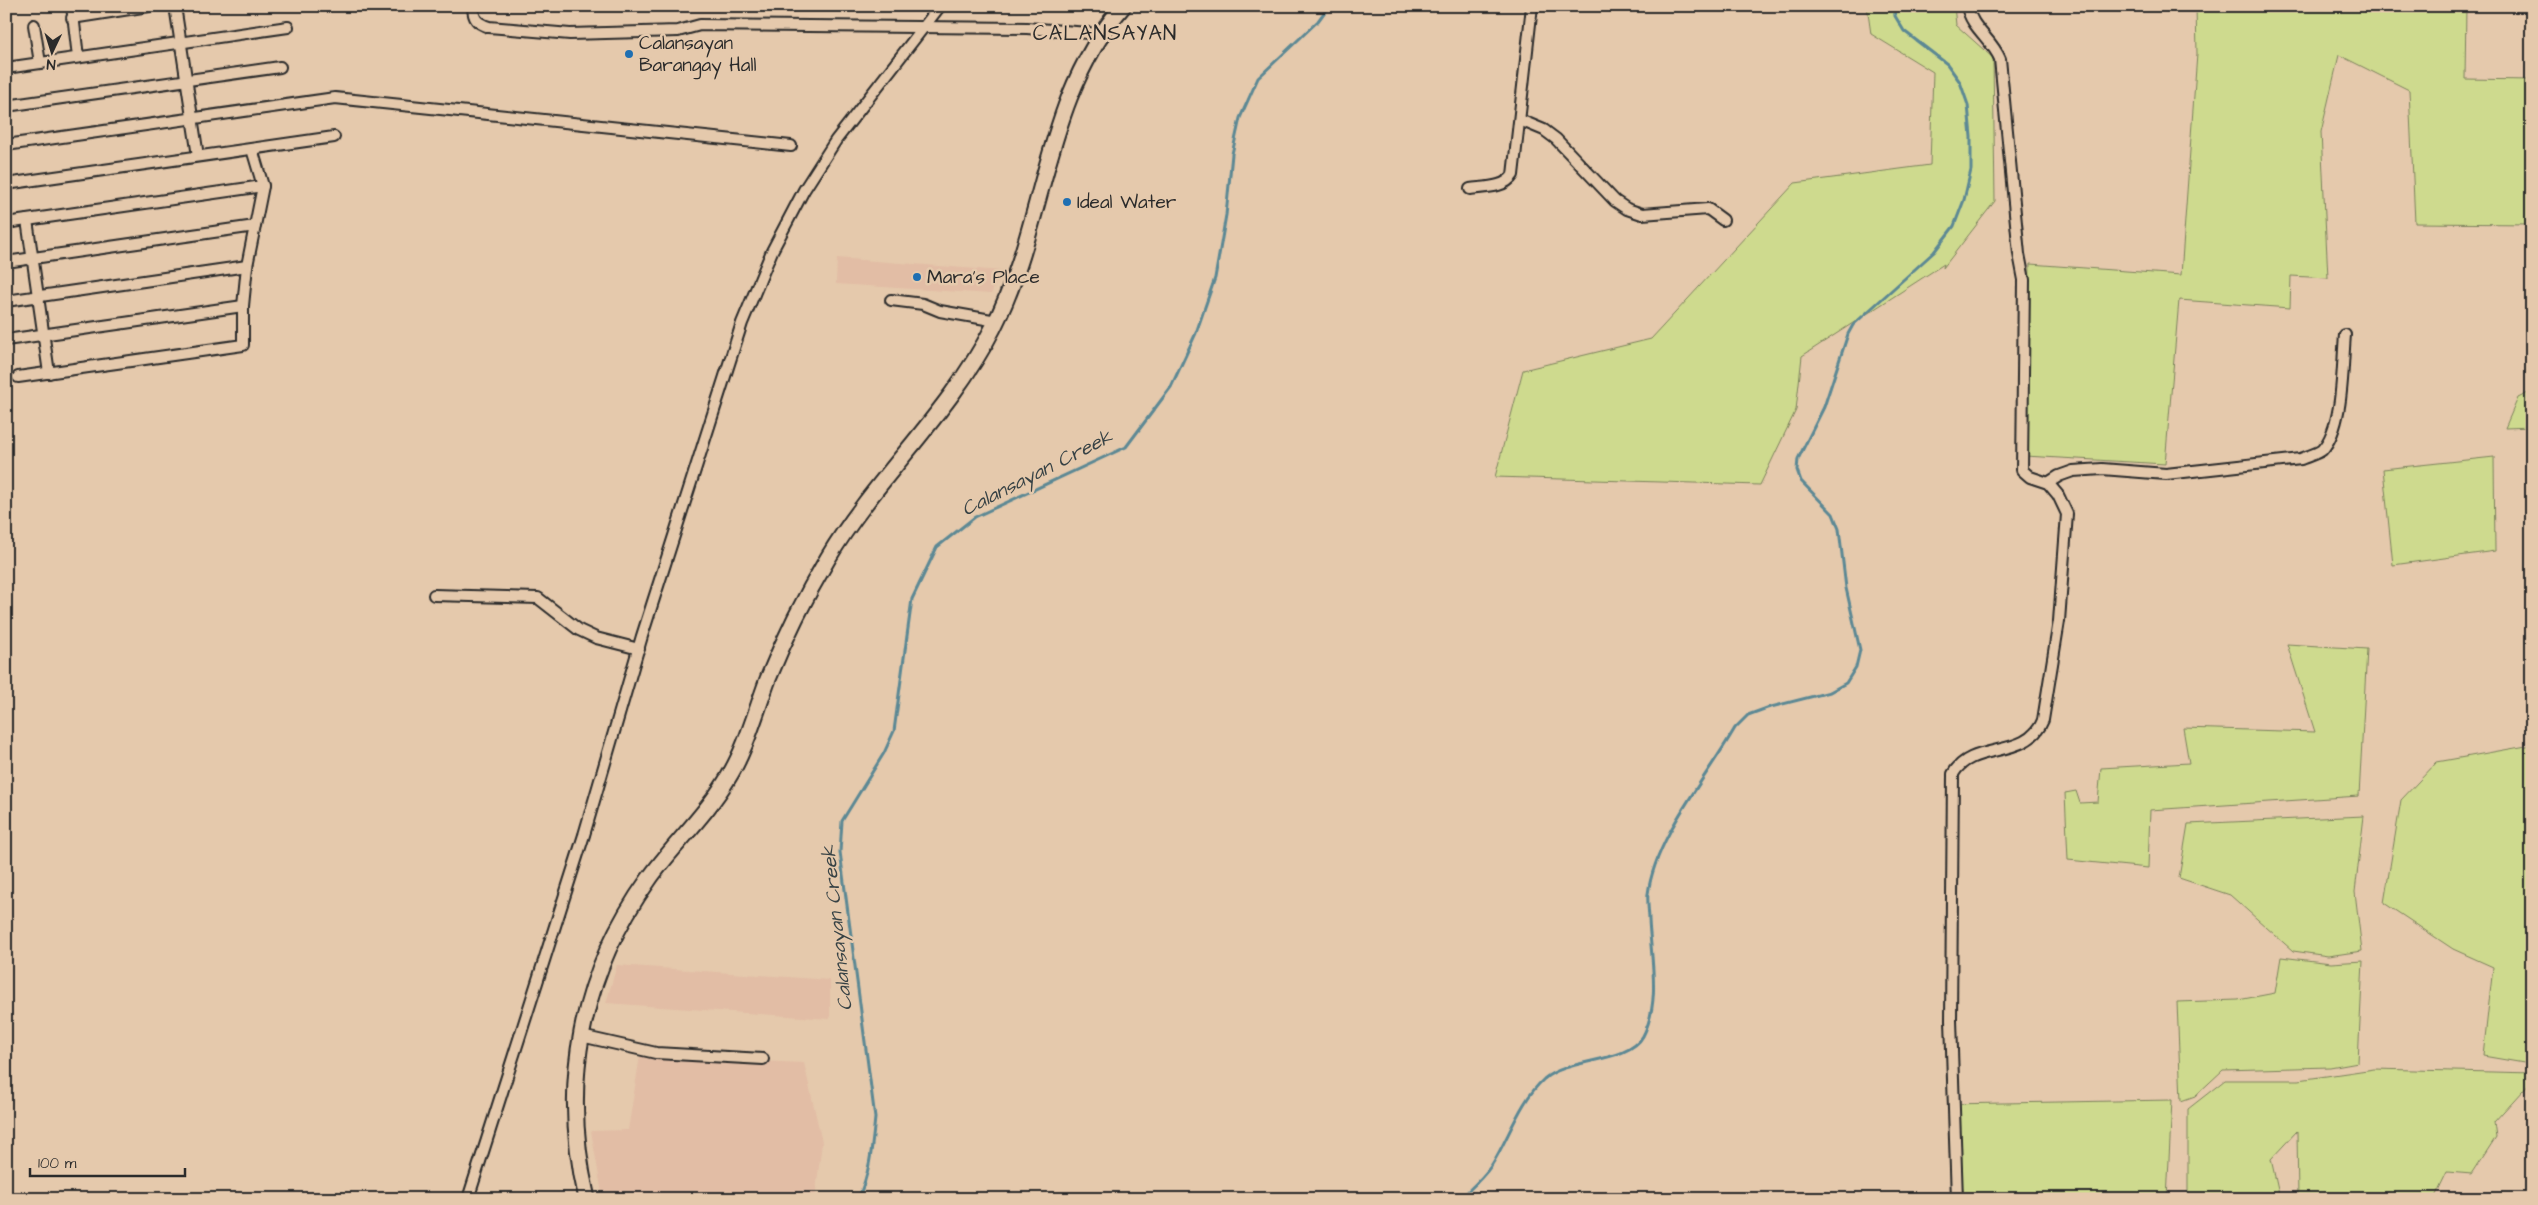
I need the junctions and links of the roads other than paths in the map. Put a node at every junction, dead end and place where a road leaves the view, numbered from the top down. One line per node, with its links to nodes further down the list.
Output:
1 (72, 6): 9 (street)
2 (149, 6): 9 (street)
3 (175, 6): 14 (street)
4 (473, 6): 12 (street)
5 (940, 6): 12 (street)
6 (1123, 6): 13 (highway)
7 (1532, 6): 22 (street)
8 (1967, 6): 48 (street)
9 (72, 18): 15 (street)
10 (34, 25): 16 (street)
11 (288, 27): 14 (street)
12 (921, 28): 13 (street); 50 (street)
13 (1100, 34): 42 (highway)
14 (181, 42): 15 (street); 19 (street)
15 (78, 57): 16 (street)
16 (40, 63): 18 (street)
17 (280, 67): 19 (street)
18 (6, 68)
19 (186, 80): 20 (street); 21 (street)
20 (6, 106)
21 (192, 118): 24 (street); 25 (street); 27 (street)
22 (1520, 120): 30 (street); 32 (street)
23 (334, 137): 26 (street)
24 (6, 145)
25 (792, 146)
26 (252, 149): 27 (street); 29 (street)
27 (198, 156): 28 (street)
28 (6, 184)
29 (263, 186): 31 (street); 34 (street)
30 (1470, 189)
31 (27, 220): 33 (street); 35 (street)
32 (1723, 220)
33 (6, 223)
34 (255, 226): 35 (street); 37 (street)
35 (32, 258): 36 (street); 38 (street)
36 (6, 262)
37 (248, 266): 38 (street); 41 (street)
38 (38, 297): 40 (street); 43 (street)
39 (890, 300): 42 (street)
40 (6, 302)
41 (242, 306): 43 (street); 46 (street)
42 (997, 321): 51 (highway)
43 (44, 335): 45 (street); 46 (street)
44 (2345, 335): 48 (street)
45 (6, 340)
46 (49, 373): 47 (street)
47 (18, 378)
48 (2048, 483): 55 (street)
49 (434, 595): 50 (street)
50 (639, 649): 53 (street)
51 (581, 1036): 52 (street); 54 (highway)
52 (763, 1059)
53 (468, 1199)
54 (587, 1199)
55 (1957, 1199)

